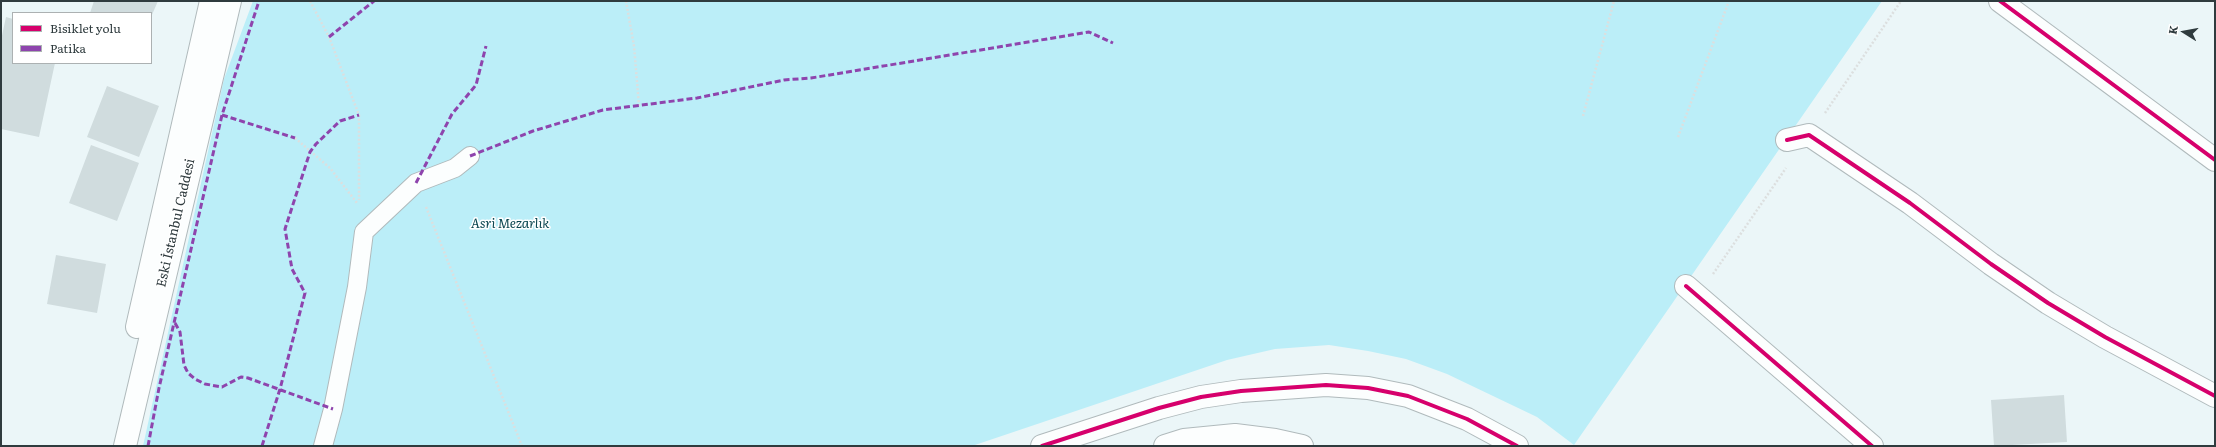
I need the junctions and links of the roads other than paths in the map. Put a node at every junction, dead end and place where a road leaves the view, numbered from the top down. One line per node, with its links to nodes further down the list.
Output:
1 (211, 1): 9 (street, Eski İstanbul Caddesi)
2 (230, 1): 10 (street, Eski İstanbul Caddesi)
3 (2000, 1): 6 (street)
4 (1787, 140): 8 (street)
5 (470, 156): 11 (lane)
6 (2215, 160)
7 (1692, 291): 16 (street)
8 (2215, 396)
9 (110, 446)
10 (125, 446)
11 (323, 446)
12 (1042, 446): 15 (street)
13 (1164, 446): 14 (street)
14 (1302, 446)
15 (1517, 446)
16 (1872, 446)

